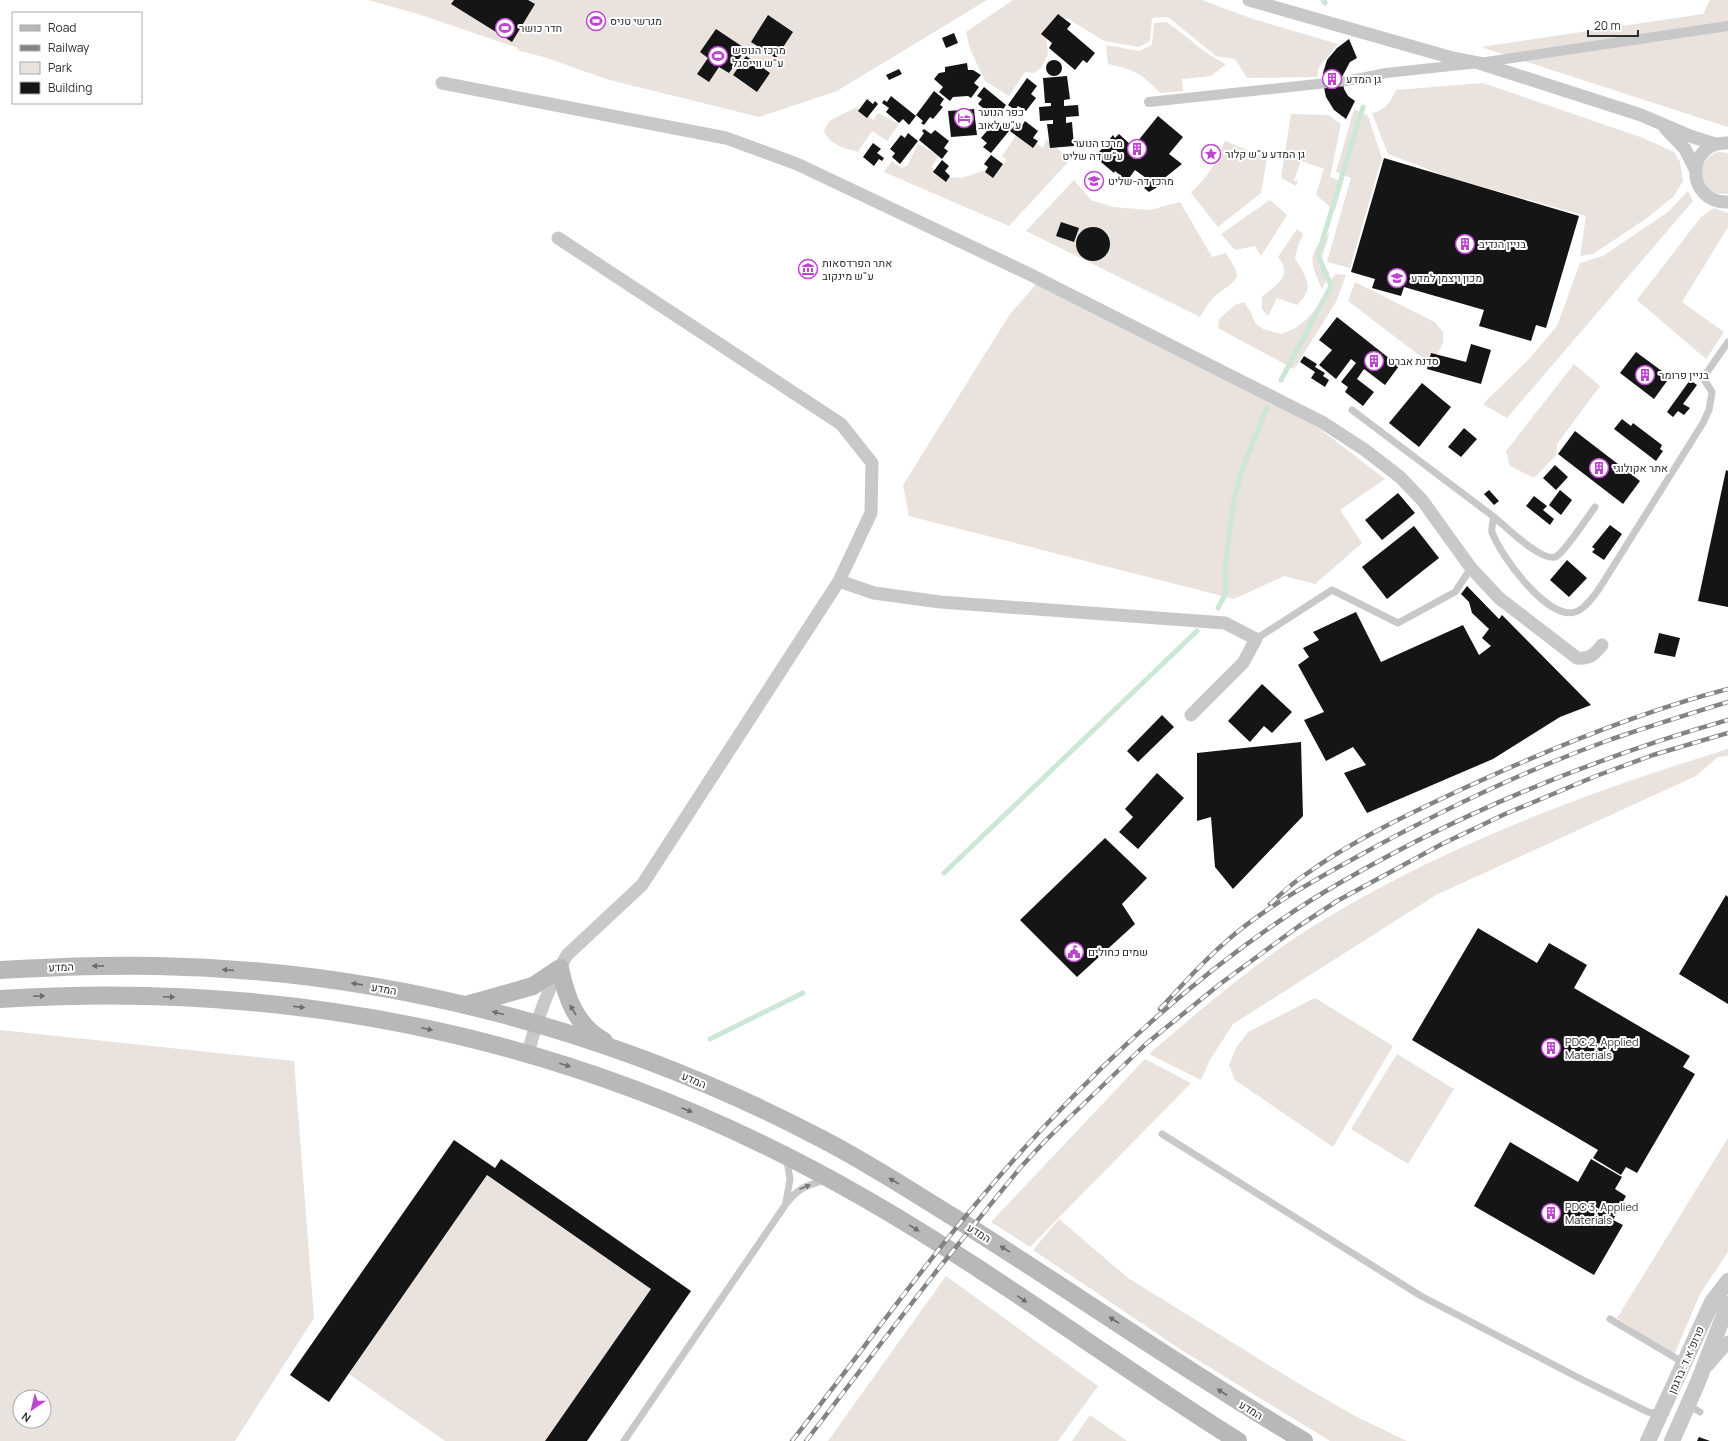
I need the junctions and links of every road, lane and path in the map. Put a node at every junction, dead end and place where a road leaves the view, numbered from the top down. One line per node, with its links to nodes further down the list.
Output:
1 (1249, 0): 2 (street)
2 (1266, 2): 4 (street)
3 (1728, 26): 4 (street)
4 (1479, 63): 6 (street); 7 (street)
5 (442, 83): 16 (street)
6 (1149, 102)
7 (1657, 122): 8 (street); 9 (street)
8 (1722, 144): 9 (street)
9 (1695, 169): 10 (street)
10 (1728, 202)
11 (558, 238): 17 (street)
12 (1728, 342): 15 (lane)
13 (1352, 410): 15 (lane)
14 (1595, 507): 15 (lane)
15 (1494, 517)
16 (1471, 568): 18 (lane); 19 (street)
17 (838, 581): 18 (street); 21 (street)
18 (1256, 639): 20 (street)
19 (1602, 645)
20 (1191, 715)
21 (560, 968): 24 (main road); 25 (street); 27 (main road, one-way to 21)
22 (0, 970): 24 (main road, המדע, one-way to 22)
23 (0, 999): 26 (main road, one-way to 26)
24 (466, 1005): 25 (main road, המדע, one-way to 24)
25 (536, 1023): 26 (street); 27 (main road, המדע)
26 (528, 1053): 29 (main road, one-way to 29)
27 (636, 1058): 42 (main road, המדע, one-way to 27)
28 (1162, 1134): 39 (lane)
29 (785, 1156): 30 (main road); 31 (lane)
30 (829, 1179): 31 (lane, one-way to 30); 41 (main road, one-way to 41)
31 (786, 1204): 40 (lane)
32 (1728, 1281): 33 (street, פרופ׳ א.ד. ברגמן)
33 (1712, 1302): 34 (street); 37 (street, פרופ׳ א.ד. ברגמן)
34 (1728, 1307): 38 (street, פרופ׳ א.ד. ברגמן)
35 (1610, 1319): 37 (lane)
36 (1728, 1342): 38 (street)
37 (1684, 1363): 39 (street, פרופ׳ א.ד. ברגמן)
38 (1698, 1382): 44 (street, פרופ׳ א.ד. ברגמן)
39 (1661, 1414): 43 (street, פרופ׳ א.ד. ברגמן)
40 (624, 1441)
41 (1238, 1441)
42 (1304, 1441)
43 (1648, 1441)
44 (1672, 1441)

